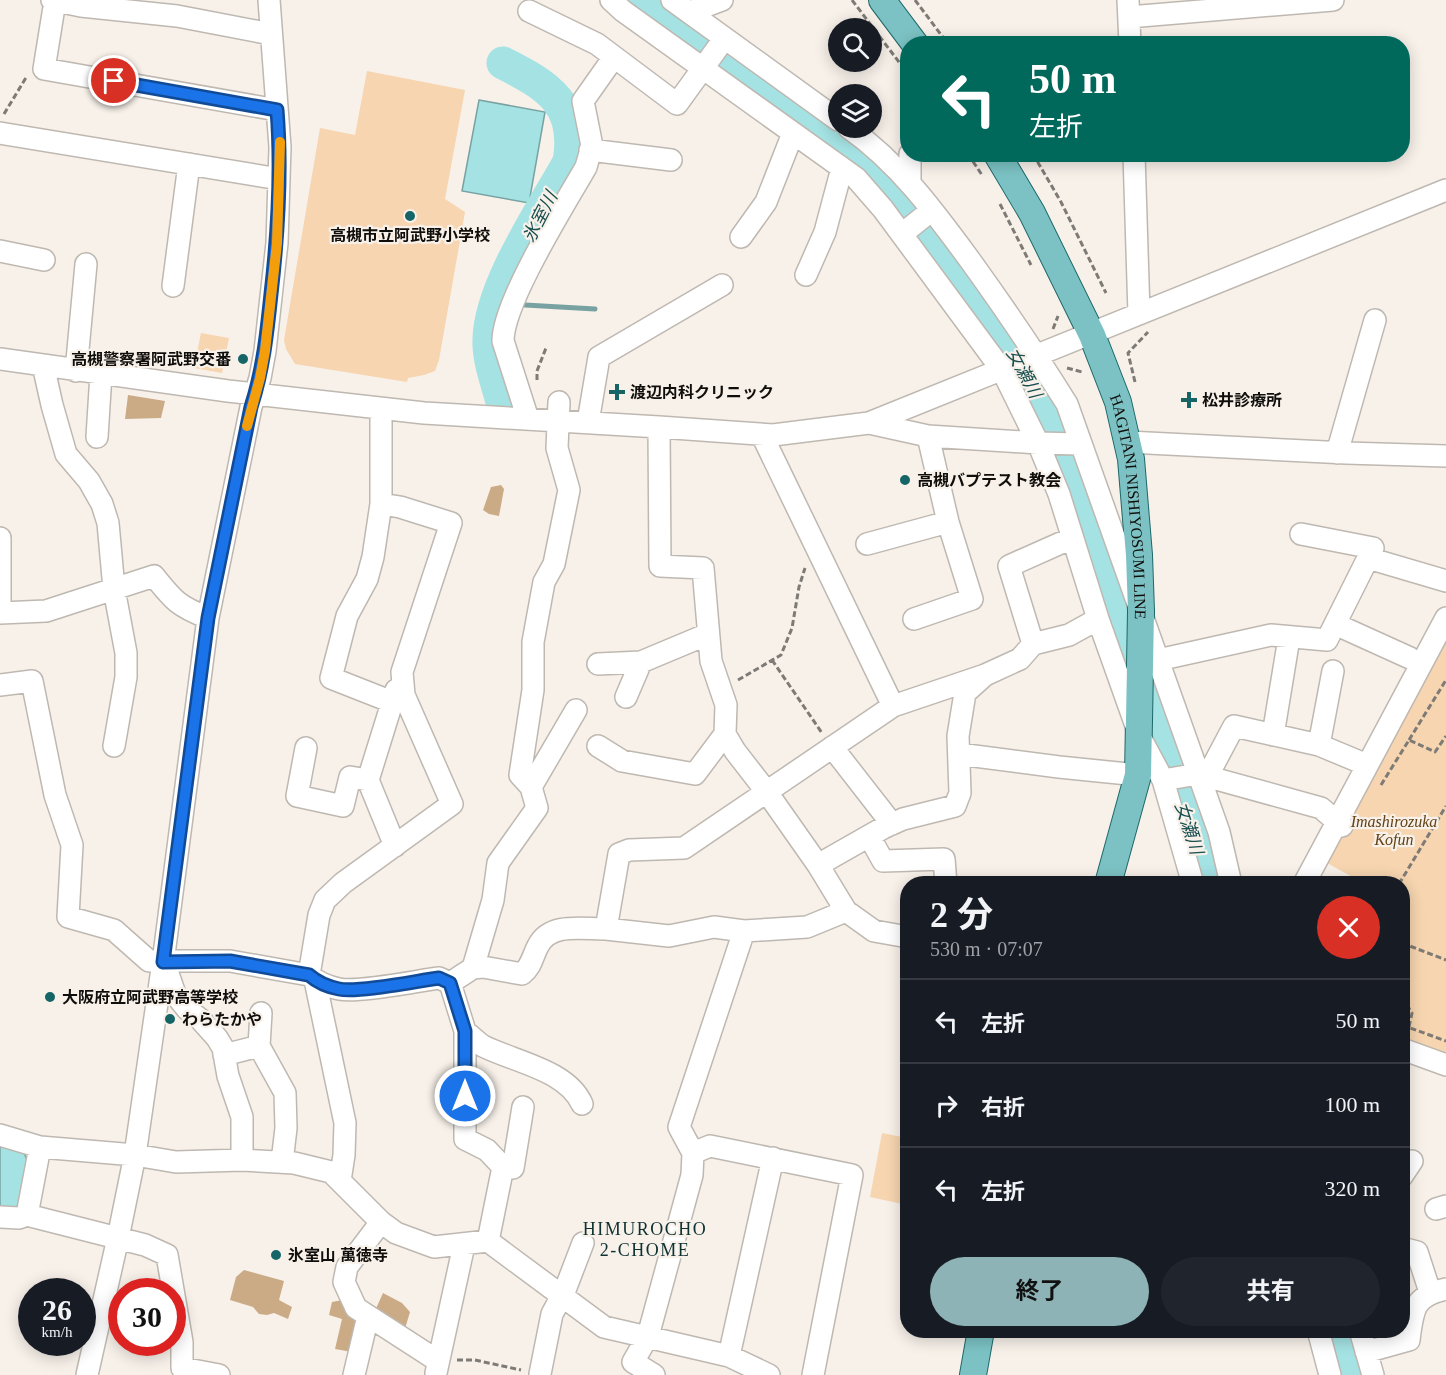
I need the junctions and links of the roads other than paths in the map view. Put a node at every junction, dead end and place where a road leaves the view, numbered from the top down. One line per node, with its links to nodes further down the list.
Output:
1 (54, 0): 11 (street); 17 (street)
2 (269, 0): 11 (street)
3 (611, 0): 16 (street)
4 (672, 0): 10 (street)
5 (722, 0): 10 (street)
6 (882, 0): 12 (main road)
7 (1334, 0): 8 (street)
8 (1129, 8): 13 (street)
9 (529, 11): 15 (street)
10 (690, 12): 14 (street)
11 (271, 34): 17 (street)
12 (909, 36)
13 (1130, 36)
14 (724, 39): 16 (street); 18 (street)
15 (614, 57): 16 (street); 22 (street)
16 (703, 67): 20 (street)
17 (277, 110): 29 (street)
18 (828, 113)
19 (0, 133): 27 (street)
20 (793, 133): 28 (street); 34 (street)
21 (861, 138): 30 (street)
22 (590, 150): 23 (street); 53 (street)
23 (670, 160)
24 (910, 162): 30 (street)
25 (1002, 162): 43 (main road, HAGITANI NISHIYOSUMI LINE)
26 (1135, 162): 42 (street)
27 (189, 164): 29 (street); 40 (street)
28 (843, 168): 33 (street); 38 (street)
29 (279, 179): 50 (street)
30 (910, 183): 32 (street)
31 (1446, 190): 42 (street)
32 (929, 212): 33 (street); 44 (street)
33 (905, 231): 47 (street)
34 (741, 237)
35 (0, 251): 36 (street)
36 (44, 260)
37 (86, 264): 48 (street)
38 (806, 275)
39 (722, 285): 54 (street)
40 (173, 286)
41 (1375, 320): 63 (street)
42 (1146, 321): 43 (street)
43 (1092, 335): 44 (street); 60 (main road, HAGITANI NISHIYOSUMI LINE)
44 (1034, 356): 47 (street); 62 (street)
45 (0, 358): 46 (street)
46 (43, 365): 48 (street); 74 (street)
47 (1006, 368): 55 (street); 61 (street)
48 (76, 370): 49 (street)
49 (101, 374): 50 (street); 59 (street)
50 (255, 395): 51 (street); 77 (street)
51 (381, 409): 53 (street); 65 (street)
52 (559, 411): 53 (street); 54 (street); 110 (street)
53 (528, 419)
54 (588, 422): 56 (street)
55 (869, 423): 57 (street); 58 (street)
56 (659, 427): 57 (street); 82 (street)
57 (762, 435): 95 (street)
58 (928, 436): 61 (street); 66 (street)
59 (97, 437)
60 (1128, 442): 63 (street); 75 (main road, HAGITANI NISHIYOSUMI LINE)
61 (1041, 443): 62 (street); 69 (street)
62 (1080, 444): 75 (street)
63 (1337, 453): 64 (street)
64 (1446, 456)
65 (381, 504): 90 (street); 94 (street)
66 (948, 522): 71 (street); 79 (street)
67 (1301, 534): 72 (street)
68 (0, 538): 70 (street)
69 (1072, 538): 80 (street); 84 (street)
70 (0, 543): 76 (street)
71 (867, 544)
72 (1368, 558): 73 (street); 81 (street)
73 (1446, 581)
74 (114, 589): 76 (street); 77 (street); 101 (street)
75 (1141, 611): 86 (street); 97 (main road, HAGITANI NISHIYOSUMI LINE)
76 (0, 613)
77 (208, 618): 126 (street)
78 (1446, 618): 106 (street)
79 (914, 619)
80 (1098, 619): 84 (street); 97 (street)
81 (1335, 624): 83 (street); 85 (street)
82 (708, 634): 87 (street); 98 (street)
83 (1289, 638): 86 (street); 99 (street)
84 (1033, 644): 91 (street)
85 (1410, 658)
86 (1158, 660): 107 (street)
87 (641, 662): 88 (street); 93 (street)
88 (598, 664)
89 (1333, 671): 100 (street)
90 (402, 672): 94 (street); 115 (street)
91 (985, 675): 95 (street); 105 (street)
92 (0, 685): 126 (street)
93 (626, 698)
94 (392, 702): 109 (street)
95 (893, 706): 103 (street)
96 (576, 710): 110 (street)
97 (1140, 728): 108 (main road, HAGITANI NISHIYOSUMI LINE)
98 (725, 734): 102 (street); 111 (street)
99 (1273, 735): 100 (street); 107 (street)
100 (1319, 745): 106 (street)
101 (114, 746)
102 (597, 746)
103 (832, 747): 111 (street); 112 (street)
104 (306, 748): 109 (street)
105 (959, 754): 108 (street); 112 (street)
106 (1367, 765): 113 (street)
107 (1199, 775): 108 (street); 113 (street); 120 (street)
108 (1150, 778): 118 (main road, HAGITANI NISHIYOSUMI LINE); 119 (street)
109 (368, 780): 115 (street)
110 (531, 787): 127 (street)
111 (766, 791): 116 (street); 123 (street)
112 (892, 824): 114 (street)
113 (1339, 824): 121 (street)
114 (869, 836): 116 (street); 117 (street)
115 (395, 846): 128 (street)
116 (818, 865): 122 (street)
117 (945, 876)
118 (1111, 876)
119 (1188, 876)
120 (1229, 876)
121 (1309, 876)
122 (846, 911): 124 (street); 125 (street)
123 (606, 929): 124 (street); 127 (street)
124 (744, 931): 140 (street)
125 (900, 936)
126 (163, 962): 128 (street); 134 (street); 141 (street)
127 (473, 968): 129 (street)
128 (312, 978): 129 (street); 146 (street)
129 (450, 983): 131 (street)
130 (261, 1012): 132 (street)
131 (465, 1031): 136 (street); 145 (street)
132 (260, 1047): 134 (street); 144 (street)
133 (1410, 1052): 135 (street)
134 (224, 1055): 143 (street)
135 (1446, 1065)
136 (582, 1104)
137 (523, 1107): 145 (street)
138 (0, 1135): 139 (street)
139 (40, 1147): 141 (street); 147 (street)
140 (693, 1153): 142 (street); 159 (street)
141 (135, 1155): 143 (street); 150 (street)
142 (773, 1158): 165 (street); 174 (street)
143 (242, 1160): 144 (street)
144 (282, 1162): 146 (street)
145 (503, 1167): 151 (street)
146 (340, 1181): 149 (street)
147 (27, 1215): 148 (street); 150 (street)
148 (0, 1217)
149 (381, 1222): 153 (street); 157 (street)
150 (118, 1238): 167 (street); 169 (street)
151 (488, 1241): 153 (street); 156 (street)
152 (583, 1243): 156 (street)
153 (464, 1245): 166 (street)
154 (1410, 1250): 155 (street)
155 (1438, 1290): 158 (street)
156 (563, 1295): 159 (street); 168 (street)
157 (368, 1316): 166 (street); 171 (street)
158 (1410, 1332)
159 (648, 1336): 165 (street); 172 (street)
160 (980, 1338): 175 (main road)
161 (1320, 1338): 176 (street)
162 (1362, 1338): 164 (street)
163 (1409, 1338): 164 (street)
164 (1366, 1352): 177 (street)
165 (729, 1356): 173 (street)
166 (438, 1365)
167 (181, 1372): 170 (street)
168 (540, 1374)
169 (87, 1375)
170 (219, 1375)
171 (354, 1375)
172 (654, 1375)
173 (768, 1375)
174 (813, 1375)
175 (973, 1375)
176 (1330, 1375)
177 (1373, 1375)

